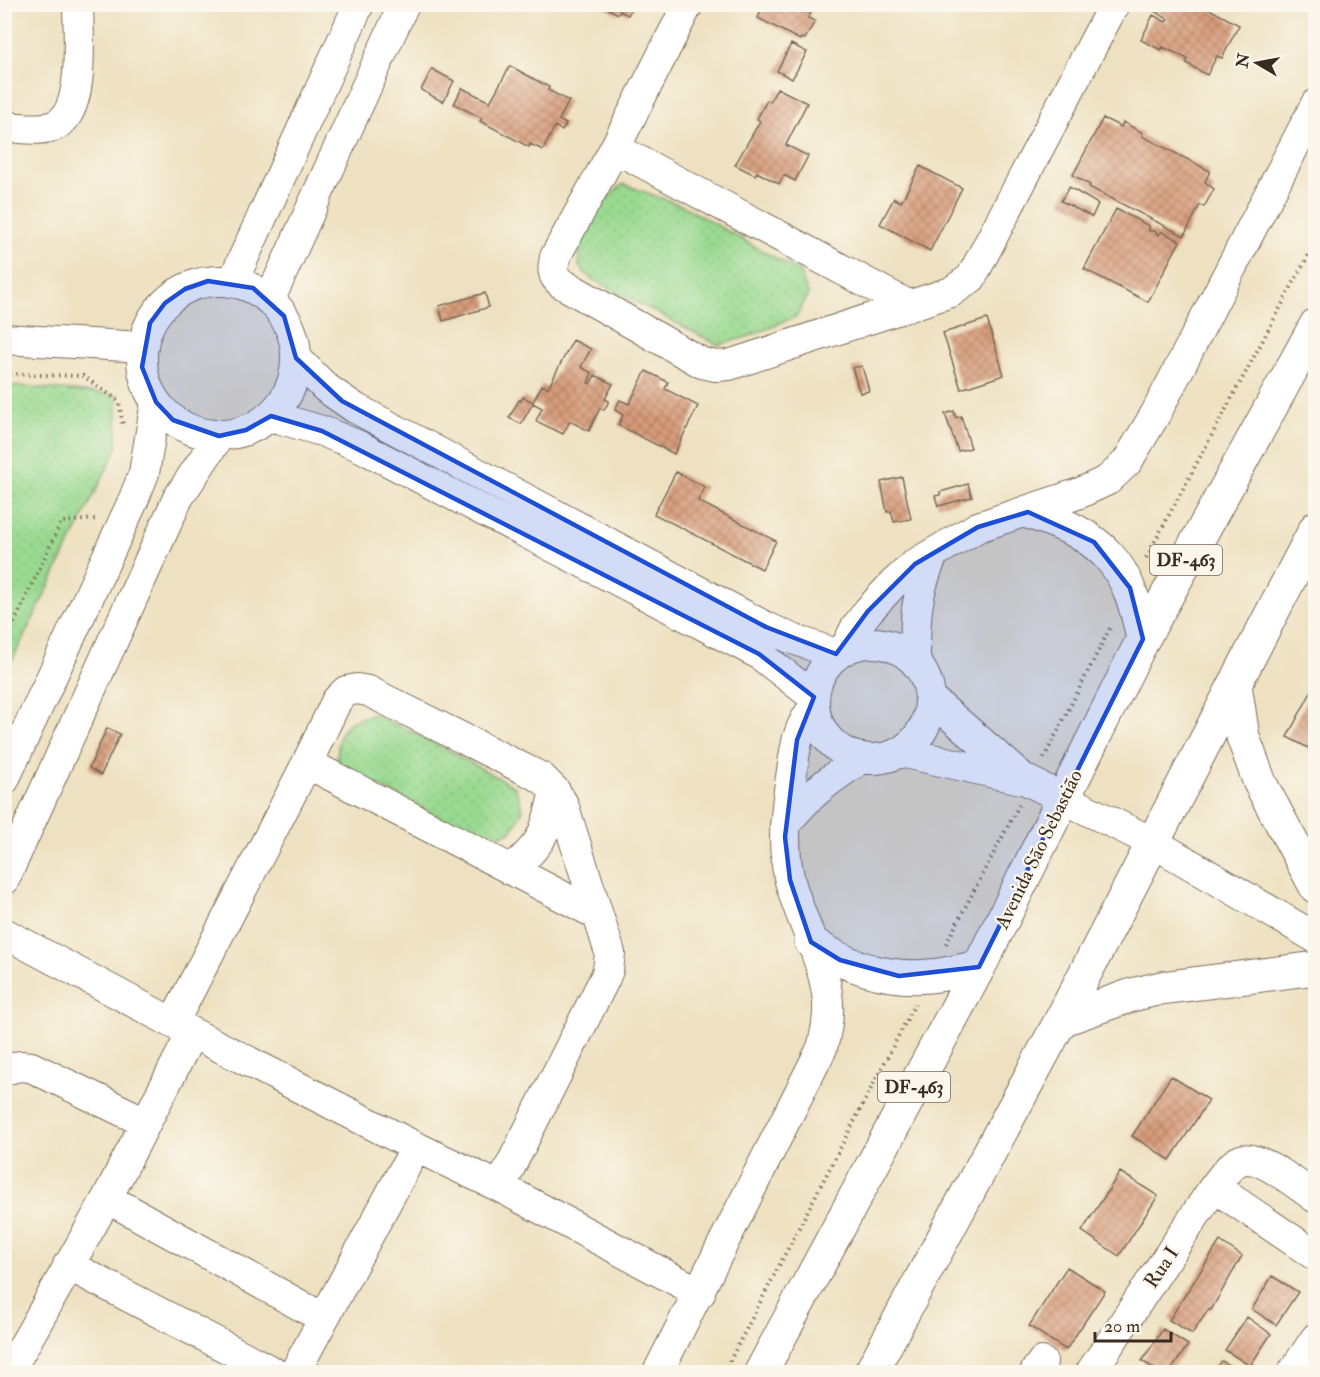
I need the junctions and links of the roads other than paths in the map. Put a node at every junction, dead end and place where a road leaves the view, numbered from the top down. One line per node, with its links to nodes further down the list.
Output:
1 (78, 4): 7 (street)
2 (359, 4): 9 (street)
3 (404, 4): 10 (street)
4 (688, 4): 8 (street)
5 (1114, 4): 11 (street)
6 (1316, 104): 19 (street)
7 (4, 126)
8 (615, 148): 11 (street); 11 (street)
9 (233, 281): 10 (street); 14 (street)
10 (270, 299): 15 (street)
11 (910, 306)
12 (1316, 325): 22 (main road, Avenida São Sebastião / DF-463)
13 (4, 339): 14 (street)
14 (143, 347): 16 (street)
15 (296, 358): 17 (street); 23 (street)
16 (156, 402): 18 (street); 32 (street)
17 (271, 416): 18 (street); 27 (street)
18 (219, 435): 38 (street)
19 (1028, 512): 21 (street); 22 (main road)
20 (1316, 528): 25 (main road)
21 (933, 555): 23 (street); 24 (street)
22 (1143, 639): 34 (main road, Avenida São Sebastião / DF-463)
23 (840, 652): 24 (street); 27 (street)
24 (915, 661): 26 (street)
25 (1235, 685): 36 (main road); 39 (main road)
26 (930, 699): 28 (street); 31 (street)
27 (814, 702): 29 (street); 35 (street)
28 (901, 752): 29 (street); 31 (street)
29 (861, 759): 35 (street)
30 (307, 763): 33 (street); 37 (street); 47 (street)
31 (1023, 779): 34 (street)
32 (4, 780)
33 (555, 791): 37 (street); 40 (street)
34 (1063, 798): 36 (street); 44 (main road, Avenida São Sebastião / DF-463)
35 (785, 825): 43 (street)
36 (1154, 843): 42 (street); 46 (main road)
37 (511, 870): 40 (street)
38 (4, 880)
39 (1316, 887)
40 (598, 915): 51 (street)
41 (4, 933): 47 (street)
42 (1316, 938)
43 (811, 942): 44 (main road); 57 (street)
44 (979, 967): 64 (main road, Avenida São Sebastião / DF-463)
45 (1316, 968): 46 (main road)
46 (1061, 1020): 65 (main road)
47 (183, 1028): 49 (street); 50 (street)
48 (4, 1070): 49 (street)
49 (145, 1122): 53 (street)
50 (416, 1147): 51 (street); 58 (street)
51 (500, 1186): 57 (street)
52 (1214, 1187): 54 (street, Rua I); 55 (street); 66 (street, Rua I)
53 (107, 1198): 56 (street); 58 (street)
54 (1316, 1198)
55 (1316, 1256)
56 (68, 1265): 60 (street); 61 (street)
57 (700, 1293): 63 (street)
58 (323, 1318): 62 (street)
59 (1316, 1338): 67 (street)
60 (9, 1372)
61 (273, 1372)
62 (296, 1372)
63 (658, 1372)
64 (761, 1372)
65 (871, 1372)
66 (1091, 1372)
67 (1293, 1372)

